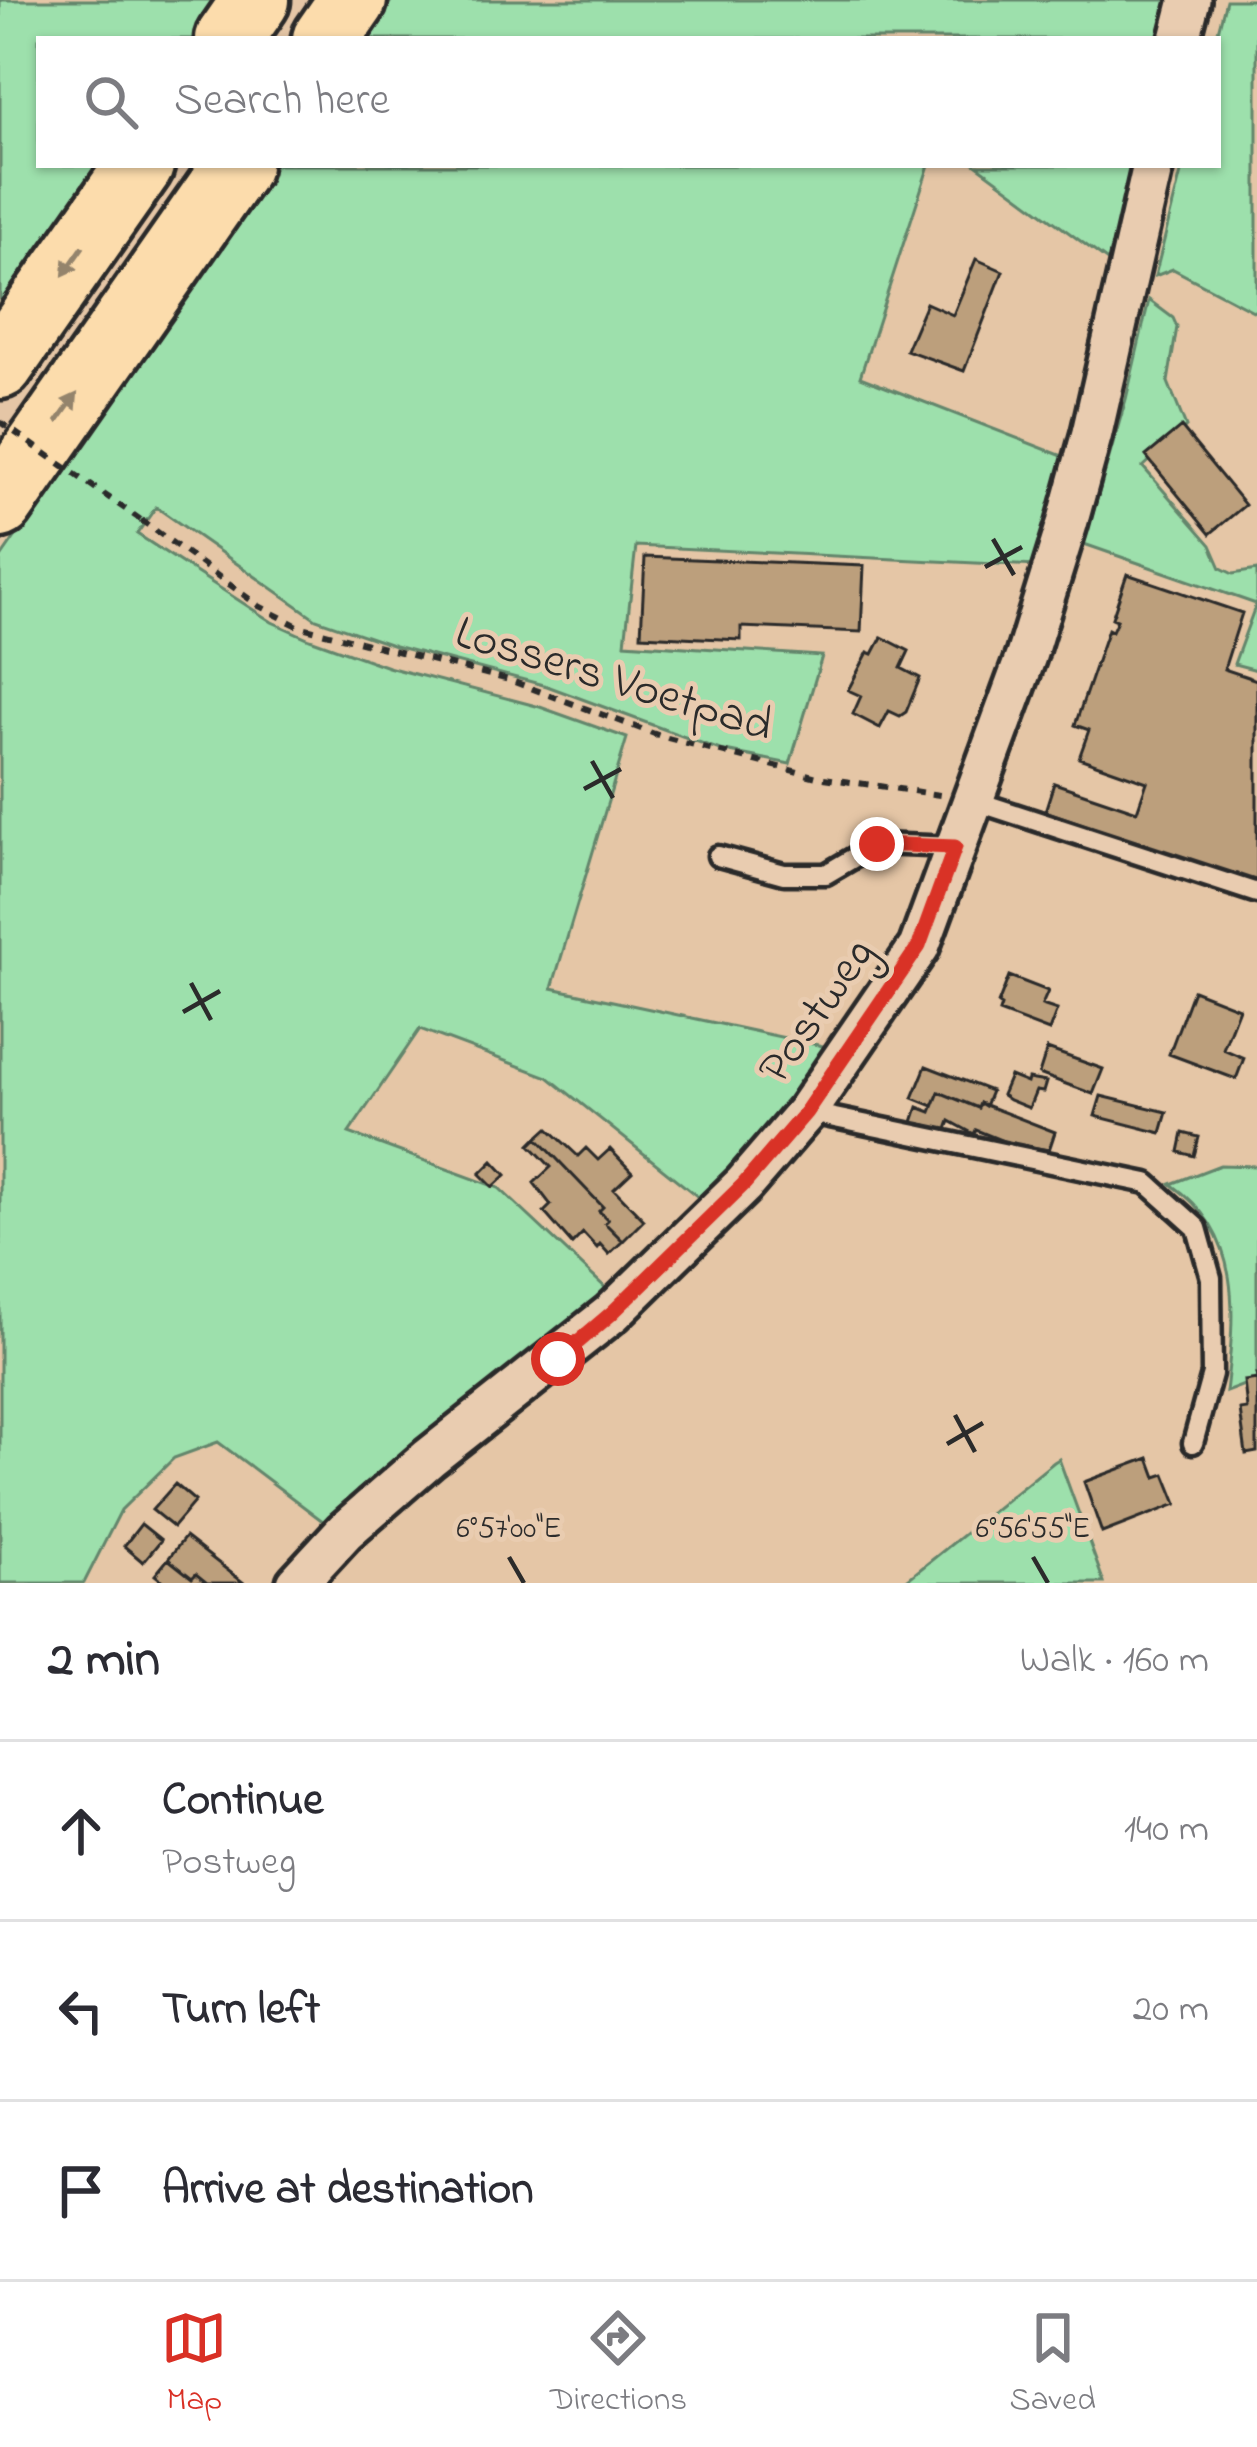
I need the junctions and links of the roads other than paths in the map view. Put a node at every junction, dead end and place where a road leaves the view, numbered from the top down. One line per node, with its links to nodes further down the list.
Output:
1 (256, 0): 4 (highway)
2 (353, 0): 5 (highway)
3 (1190, 0): 6 (street)
4 (231, 36)
5 (328, 36)
6 (1181, 36)
7 (138, 168): 10 (highway, one-way to 10)
8 (235, 168): 11 (highway, one-way to 8)
9 (1152, 168): 12 (street, Postweg)
10 (0, 365)
11 (0, 504)
12 (972, 800): 13 (street, Postweg); 15 (lane)
13 (955, 847): 14 (lane); 16 (street, Postweg)
14 (718, 856)
15 (1257, 893)
16 (806, 1112): 17 (lane); 18 (street, Postweg)
17 (1192, 1443)
18 (297, 1583)

